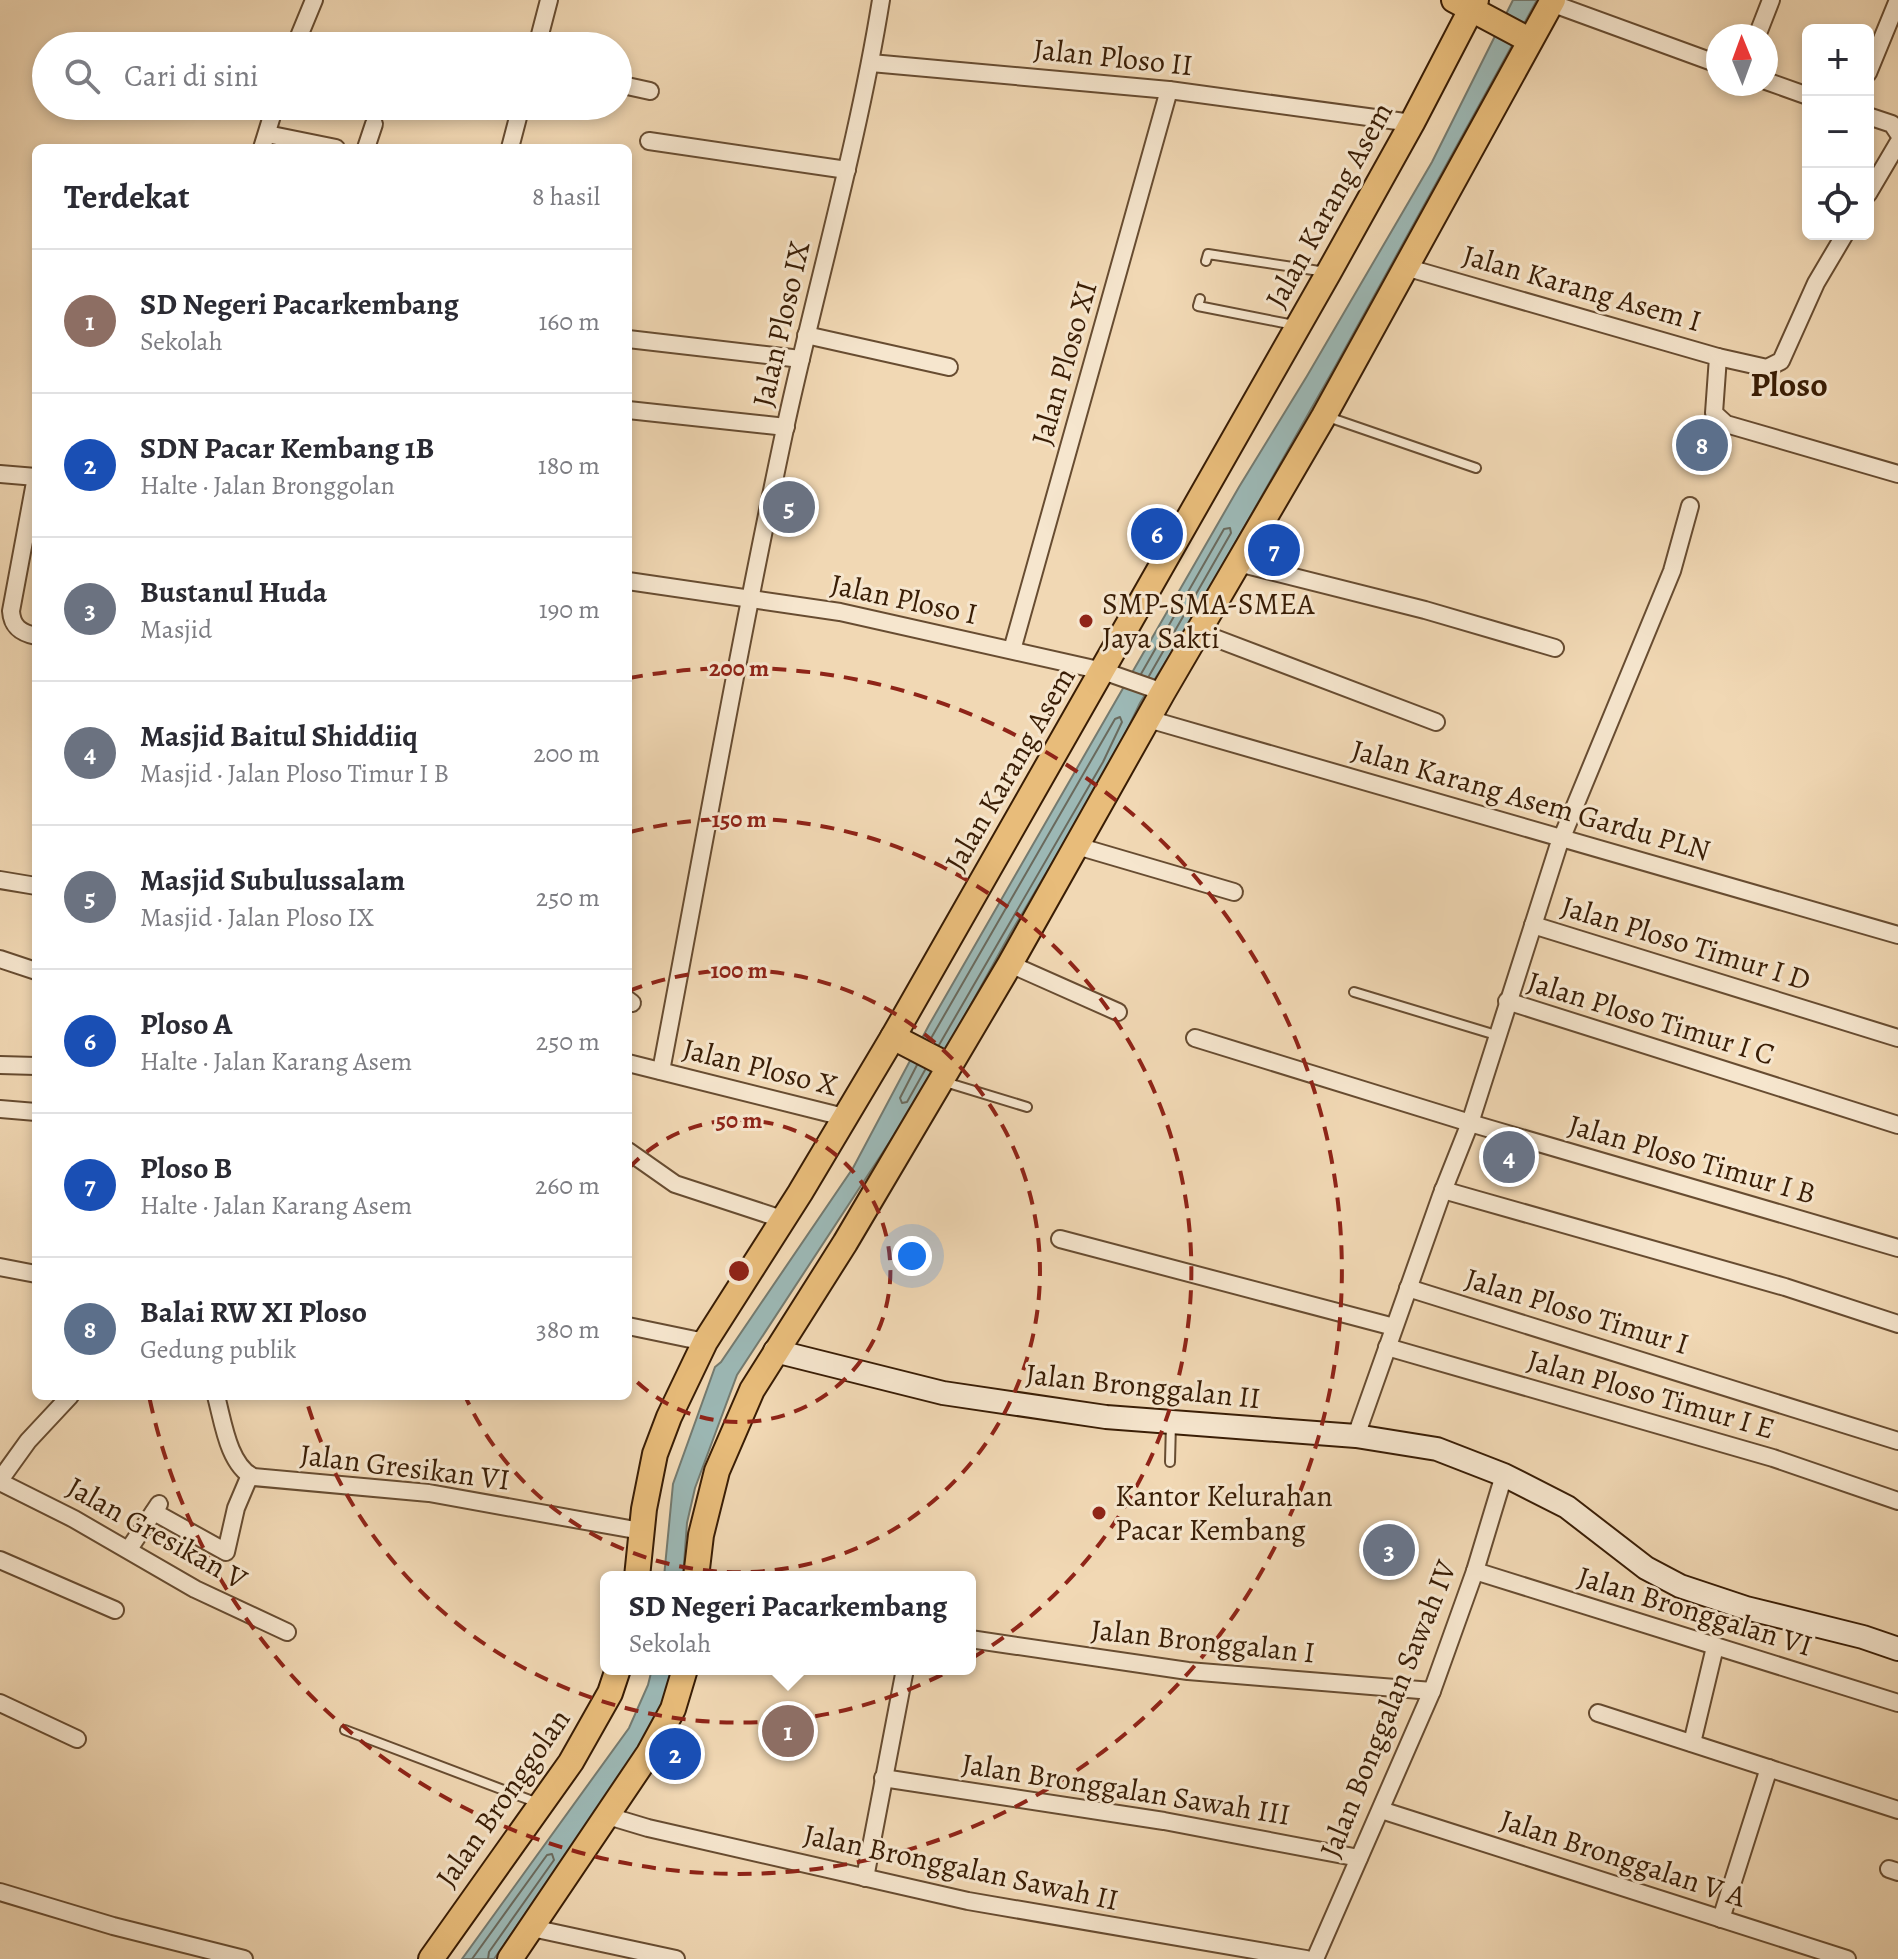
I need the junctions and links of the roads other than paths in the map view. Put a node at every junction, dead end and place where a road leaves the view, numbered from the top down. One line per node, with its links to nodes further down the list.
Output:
1 (314, 0): 9 (street)
2 (549, 0): 10 (street)
3 (881, 0): 14 (street)
4 (1771, 0): 8 (street)
5 (1898, 0): 12 (street)
6 (1552, 2): 11 (main road); 13 (street)
7 (1469, 5): 11 (main road); 23 (main road, Jalan Karang Asem)
8 (1762, 24)
9 (301, 32)
10 (541, 32)
11 (1526, 38): 36 (main road)
12 (1874, 58)
13 (1706, 60)
14 (871, 63): 17 (street, Jalan Ploso II); 32 (street, Jalan Ploso IX)
15 (1778, 85): 19 (street)
16 (632, 87): 18 (street)
17 (1169, 90): 23 (street, Jalan Ploso II); 60 (street, Jalan Ploso XI)
18 (650, 91)
19 (1802, 94)
20 (1874, 118): 25 (street)
21 (271, 120): 26 (street)
22 (517, 120): 31 (street)
23 (1412, 123): 37 (main road, Jalan Karang Asem)
24 (374, 124): 30 (street)
25 (1898, 133)
26 (265, 141): 29 (street)
27 (649, 141): 32 (street)
28 (1898, 143): 33 (street)
29 (295, 144)
30 (367, 144)
31 (511, 144)
32 (847, 170): 40 (street, Jalan Ploso IX)
33 (1874, 184)
34 (1841, 240): 42 (street)
35 (1206, 261): 37 (lane)
36 (1405, 267): 42 (street, Jalan Karang Asem I); 46 (main road)
37 (1329, 272): 39 (main road, Jalan Karang Asem)
38 (1200, 299): 39 (lane)
39 (1298, 326): 61 (main road, Jalan Karang Asem)
40 (806, 335): 43 (street, Jalan Ploso IX); 44 (street)
41 (632, 339): 43 (street)
42 (1718, 357): 50 (street, Jalan Karang Asem I)
43 (801, 359): 47 (street, Jalan Ploso IX)
44 (949, 367)
45 (632, 410): 47 (street)
46 (1324, 416): 48 (lane); 54 (main road)
47 (786, 427): 56 (street, Jalan Ploso IX)
48 (1476, 468)
49 (0, 474): 51 (street)
50 (1898, 474)
51 (32, 477)
52 (32, 498): 58 (street)
53 (1690, 506): 65 (street)
54 (1238, 563): 57 (main road); 59 (street)
55 (632, 582): 56 (street, Jalan Ploso I)
56 (749, 599): 60 (street, Jalan Ploso I); 86 (street, Jalan Ploso X)
57 (1199, 632): 62 (main road); 64 (street)
58 (32, 634)
59 (1555, 648)
60 (1012, 650): 61 (street, Jalan Ploso I)
61 (1108, 672): 62 (street, Jalan Ploso I); 79 (main road, Jalan Karang Asem)
62 (1160, 690): 63 (main road)
63 (1148, 719): 65 (street, Jalan Karang Asem Gardu PLN); 66 (main road)
64 (1436, 722)
65 (1562, 839): 70 (street); 71 (street, Jalan Karang Asem Gardu PLN)
66 (1077, 846): 69 (street); 73 (main road)
67 (0, 880): 68 (street)
68 (32, 885)
69 (1234, 892)
70 (1533, 925): 76 (street, Jalan Ploso Timur I D); 81 (street, Jalan Ploso Timur I D)
71 (1898, 935)
72 (0, 959): 74 (street)
73 (1010, 964): 77 (street); 85 (main road)
74 (32, 970)
75 (1354, 992): 78 (lane)
76 (1507, 1001): 78 (street, Jalan Ploso Timur I C); 92 (street, Jalan Ploso Timur I C)
77 (1118, 1012)
78 (1496, 1035): 91 (street, Jalan Ploso Timur I C)
79 (894, 1038): 85 (main road); 90 (main road, Jalan Karang Asem)
80 (1195, 1038): 91 (street, Jalan Ploso Timur I B)
81 (1898, 1038)
82 (632, 1064): 86 (street)
83 (0, 1065): 84 (street)
84 (32, 1066)
85 (945, 1070): 87 (lane); 106 (main road)
86 (661, 1071): 90 (street, Jalan Ploso X)
87 (1027, 1107)
88 (0, 1109): 89 (street)
89 (32, 1112)
90 (844, 1117): 95 (main road, Jalan Karang Asem)
91 (1470, 1123): 94 (street); 97 (street, Jalan Ploso Timur I B)
92 (1898, 1125)
93 (632, 1154): 95 (street)
94 (1443, 1190): 100 (street); 101 (street)
95 (782, 1219): 104 (main road, Jalan Karang Asem)
96 (1060, 1239): 103 (street)
97 (1898, 1248)
98 (0, 1267): 99 (street)
99 (32, 1273)
100 (1408, 1288): 103 (street); 111 (street, Jalan Ploso Timur I)
101 (1898, 1324)
102 (632, 1327): 104 (street)
103 (1394, 1327): 105 (street)
104 (705, 1342): 118 (main road)
105 (1387, 1347): 110 (street); 117 (street, Jalan Ploso Timur I E)
106 (775, 1351): 109 (street, Jalan Bronggalan II); 122 (main road)
107 (66, 1400): 112 (street)
108 (217, 1400): 114 (street)
109 (1171, 1423): 110 (street, Jalan Bronggalan II); 113 (lane)
110 (1356, 1436): 115 (street, Jalan Bronggalan II)
111 (1898, 1441)
112 (6, 1458): 116 (street)
113 (1170, 1462)
114 (250, 1475): 118 (street, Jalan Gresikan VI); 119 (street)
115 (1504, 1475): 123 (street, Jalan Bonggalan Sawah IV); 128 (street, Jalan Bronggalan II)
116 (0, 1481): 119 (street, Jalan Gresikan V)
117 (1898, 1501)
118 (641, 1531): 121 (main road)
119 (129, 1549): 125 (street, Jalan Gresikan V)
120 (0, 1560): 124 (street)
121 (638, 1571)
122 (697, 1571)
123 (1475, 1571): 127 (street, Jalan Bronggalan VI); 132 (street, Jalan Bonggalan Sawah IV)
124 (115, 1610)
125 (287, 1632)
126 (976, 1640): 132 (street, Jalan Bronggalan I)
127 (1715, 1647): 134 (street, Jalan Bronggalan VI); 138 (street)
128 (1898, 1649)
129 (616, 1675): 141 (main road, Jalan Bronggolan)
130 (684, 1675): 144 (main road)
131 (904, 1675): 140 (street)
132 (1432, 1691): 142 (street, Jalan Bonggalan Sawah IV)
133 (0, 1703): 137 (street)
134 (1898, 1703)
135 (1598, 1713): 138 (street)
136 (345, 1730): 141 (lane)
137 (77, 1739)
138 (1692, 1743): 139 (street)
139 (1769, 1768): 143 (street); 148 (street)
140 (883, 1778): 145 (street, Jalan Bronggalan Sawah III); 146 (street)
141 (540, 1804): 151 (main road, Jalan Bronggolan)
142 (1381, 1810): 145 (street, Jalan Bonggalan Sawah IV); 148 (street, Jalan Bronggalan V A)
143 (1898, 1810)
144 (608, 1816): 146 (street, Jalan Bronggalan Sawah II); 149 (main road)
145 (1359, 1858): 155 (street, Jalan Bonggalan Sawah IV)
146 (865, 1878): 154 (street, Jalan Bronggalan Sawah II)
147 (0, 1892): 150 (street)
148 (1721, 1919): 156 (street, Jalan Bronggalan V A)
149 (532, 1928): 152 (main road); 153 (street)
150 (244, 1959)
151 (431, 1959)
152 (510, 1959)
153 (676, 1959)
154 (1306, 1959)
155 (1315, 1959)
156 (1847, 1959)

